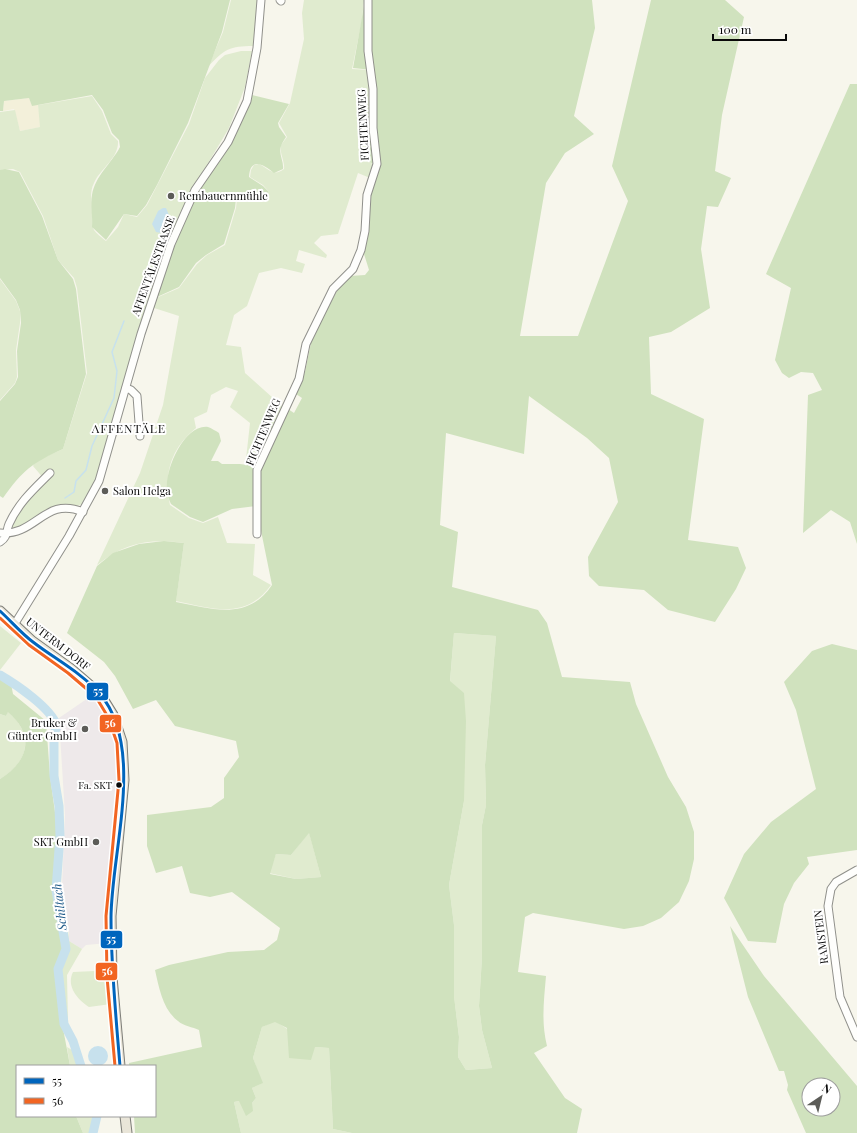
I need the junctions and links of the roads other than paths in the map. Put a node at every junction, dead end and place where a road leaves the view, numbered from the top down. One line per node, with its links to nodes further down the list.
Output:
1 (261, 0): 3 (street, AFFENTÄLESTRASSE)
2 (368, 0): 9 (street, FICHTENWEG)
3 (126, 388): 4 (street); 6 (street, AFFENTÄLESTRASSE)
4 (140, 436)
5 (50, 473): 8 (street)
6 (83, 512): 8 (street); 12 (street, AFFENTÄLESTRASSE)
7 (0, 527): 8 (street)
8 (4, 533): 10 (street)
9 (257, 534)
10 (0, 542)
11 (0, 611): 12 (main road, UNTERM DORF)
12 (14, 625): 15 (main road, UNTERM DORF)
13 (857, 870): 14 (street, RAMSTEIN)
14 (857, 1036)
15 (120, 1065)
16 (125, 1117): 17 (main road)
17 (127, 1133)

